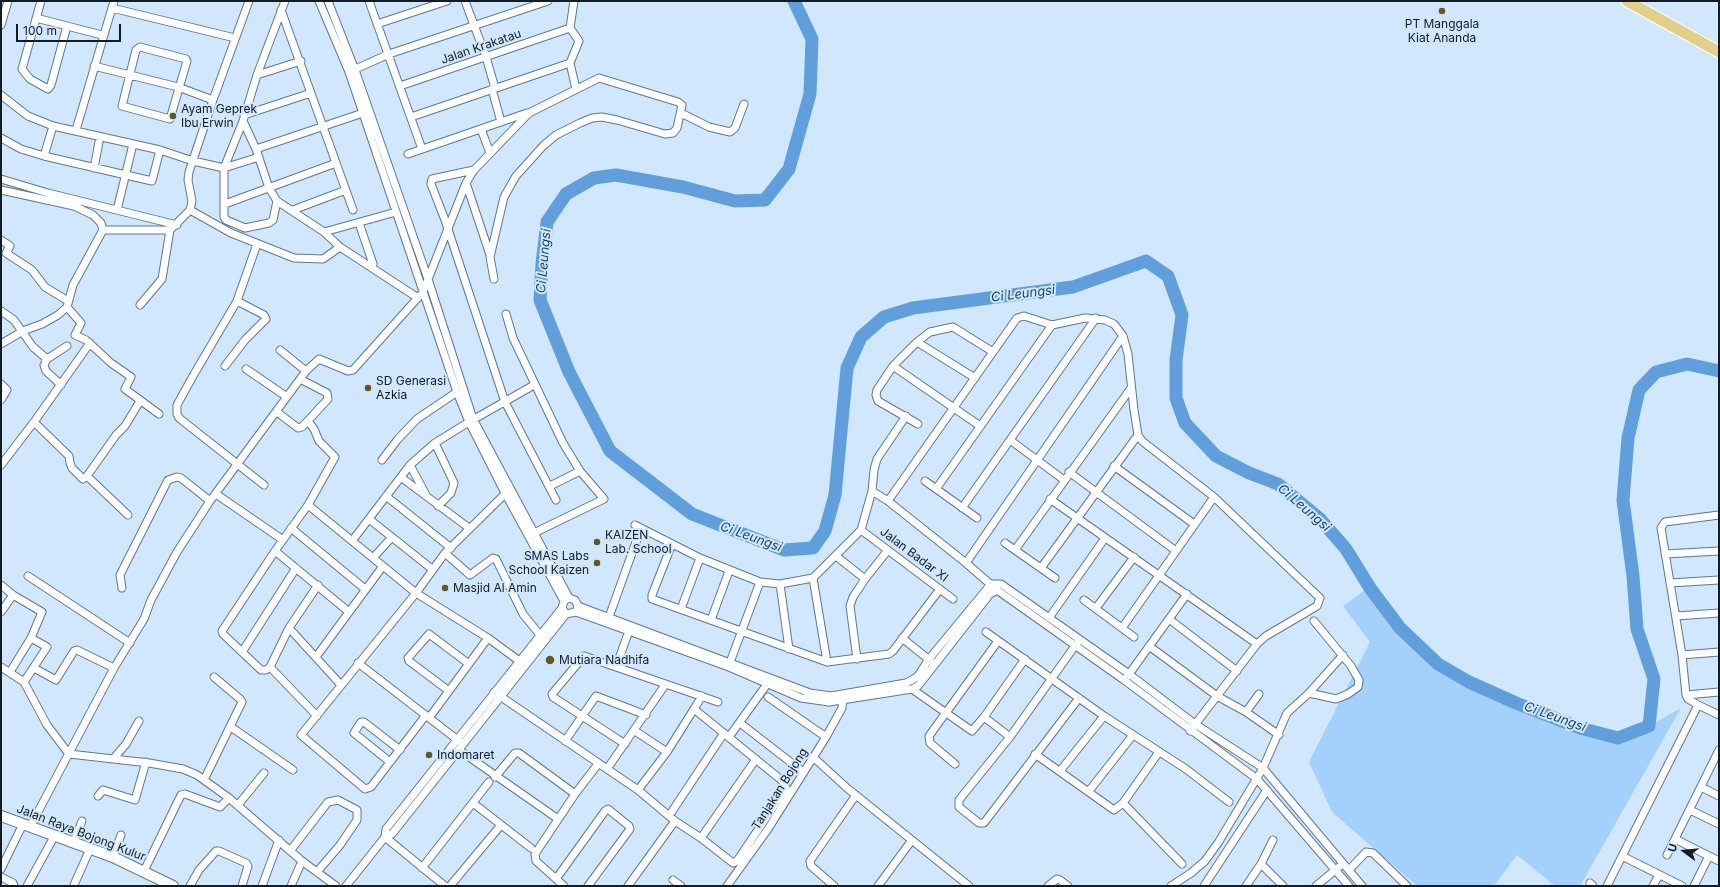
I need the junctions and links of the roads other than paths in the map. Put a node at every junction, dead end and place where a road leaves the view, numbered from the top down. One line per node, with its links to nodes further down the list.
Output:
1 (8, 1): 18 (street)
2 (41, 1): 16 (street)
3 (249, 1): 23 (street)
4 (285, 1): 15 (street)
5 (319, 1): 30 (street)
6 (328, 1): 30 (street)
7 (369, 1): 17 (street)
8 (447, 1): 17 (street)
9 (465, 1): 20 (street)
10 (548, 1): 20 (street)
11 (574, 1): 21 (street)
12 (1627, 1): 14 (main road)
13 (113, 4): 22 (street); 23 (street)
14 (1644, 5): 24 (main road)
15 (281, 10): 27 (street); 32 (street)
16 (36, 18): 19 (street); 19 (street)
17 (377, 24): 25 (street)
18 (1, 25)
19 (67, 26): 22 (street)
20 (473, 26): 25 (street); 26 (street)
21 (570, 28): 26 (street, Jalan Krakatau); 28 (street)
22 (102, 35): 29 (street)
23 (235, 38): 39 (street)
24 (1719, 52)
25 (389, 54): 30 (street); 33 (street)
26 (486, 57): 33 (street, Jalan Krakatau); 35 (street)
27 (300, 61): 32 (street); 37 (street)
28 (570, 63): 35 (street); 36 (street)
29 (94, 66): 31 (street); 50 (street)
30 (352, 71): 41 (street)
31 (130, 75): 34 (street); 34 (street); 34 (street)
32 (257, 75): 45 (street)
33 (400, 86): 44 (street)
34 (178, 87): 39 (street)
35 (494, 89): 44 (street); 46 (street)
36 (576, 89): 42 (street); 43 (street)
37 (311, 93): 45 (street); 48 (street)
38 (1, 95): 47 (street)
39 (213, 100): 61 (street)
40 (744, 104): 43 (street)
41 (366, 112): 48 (street); 78 (street); 91 (street)
42 (529, 113): 46 (street); 57 (street)
43 (681, 113): 88 (street)
44 (411, 117): 55 (street)
45 (243, 118): 54 (street); 64 (street)
46 (501, 122): 49 (street)
47 (53, 126): 50 (street); 59 (street)
48 (324, 126): 54 (street); 62 (street)
49 (481, 129): 55 (street); 57 (street)
50 (76, 130): 51 (street)
51 (100, 137): 53 (street); 63 (street)
52 (1, 138): 59 (street)
53 (133, 144): 56 (street); 66 (street)
54 (256, 149): 60 (street)
55 (422, 149): 58 (street)
56 (160, 150): 61 (street); 66 (street)
57 (490, 153): 65 (street)
58 (408, 154)
59 (44, 156): 63 (street)
60 (259, 157): 64 (street); 69 (street)
61 (193, 161): 64 (street); 75 (street)
62 (336, 163): 69 (street); 71 (street)
63 (94, 168): 66 (street)
64 (224, 168): 73 (street)
65 (474, 170): 68 (street); 81 (street)
66 (126, 175): 74 (street)
67 (1, 179): 74 (street)
68 (466, 183): 81 (street); 88 (street)
69 (269, 188): 72 (street); 73 (street)
70 (1, 190): 82 (street)
71 (346, 190): 76 (street); 77 (street)
72 (277, 201): 73 (street); 76 (street)
73 (225, 204)
74 (118, 210): 80 (street)
75 (190, 210): 80 (street); 86 (street)
76 (293, 210): 84 (street)
77 (353, 210)
78 (396, 212): 79 (street); 92 (street)
79 (359, 223): 84 (street); 89 (street)
80 (178, 224): 83 (street)
81 (448, 229): 91 (street); 124 (street)
82 (103, 230): 83 (street); 95 (street)
83 (170, 230): 96 (street)
84 (324, 232): 87 (street)
85 (1, 240): 95 (street)
86 (257, 244): 87 (street); 94 (street)
87 (340, 247): 93 (street)
88 (490, 256): 90 (street)
89 (373, 264)
90 (494, 279)
91 (429, 282): 92 (street); 129 (street)
92 (423, 292): 93 (street); 120 (street)
93 (418, 298): 113 (street)
94 (237, 301): 110 (street); 139 (street)
95 (67, 304): 101 (street); 105 (street)
96 (140, 305)
97 (1, 311): 101 (street)
98 (506, 314): 118 (street)
99 (1096, 318): 100 (street); 102 (street); 135 (street)
100 (1052, 325): 108 (street); 133 (street)
101 (23, 331): 104 (street); 109 (street)
102 (1123, 336): 119 (street); 138 (street)
103 (917, 342): 108 (street); 111 (street); 114 (street)
104 (1, 344)
105 (90, 344): 117 (street); 123 (street)
106 (67, 346): 109 (street)
107 (280, 350): 113 (street)
108 (993, 352): 114 (street)
109 (47, 359): 117 (street)
110 (225, 366)
111 (893, 366): 125 (street); 128 (street)
112 (246, 369): 121 (street)
113 (306, 371): 115 (street)
114 (975, 378): 125 (street)
115 (300, 379): 121 (street); 130 (street)
116 (1, 384): 122 (street)
117 (61, 385): 131 (street)
118 (534, 385): 124 (street); 143 (street)
119 (1131, 388): 134 (street); 144 (street)
120 (457, 392): 129 (street); 137 (street)
121 (287, 397): 126 (street)
122 (1, 400)
123 (140, 401): 127 (street); 145 (street)
124 (505, 402): 129 (street); 150 (street)
125 (953, 409): 133 (street); 162 (street)
126 (276, 412): 130 (street); 139 (street)
127 (159, 414)
128 (906, 416): 132 (street); 152 (street)
129 (471, 420): 136 (street); 154 (street)
130 (308, 421): 163 (street)
131 (34, 422): 140 (street); 145 (street)
132 (918, 424)
133 (980, 426): 151 (street)
134 (1138, 435): 142 (street); 158 (street)
135 (1010, 440): 138 (street); 165 (street)
136 (435, 443): 141 (street); 164 (street)
137 (382, 460)
138 (1037, 460): 147 (street); 194 (street)
139 (238, 463): 149 (street); 155 (street)
140 (1, 464)
141 (410, 465): 146 (street); 157 (street)
142 (1114, 466): 153 (street); 171 (street)
143 (580, 471): 150 (street); 175 (street)
144 (1070, 472): 147 (street); 153 (street)
145 (87, 476): 167 (street)
146 (402, 478): 156 (street); 157 (street)
147 (1064, 480): 159 (street)
148 (925, 481): 151 (street)
149 (264, 485)
150 (550, 486): 160 (street)
151 (936, 489): 165 (street)
152 (872, 491): 162 (street); 174 (street)
153 (1096, 491): 170 (street); 186 (street)
154 (508, 492): 173 (street); 175 (street); 220 (street)
155 (216, 494): 161 (street); 178 (street)
156 (386, 496): 168 (street); 182 (street)
157 (428, 497): 164 (street)
158 (1214, 497): 171 (street); 246 (street)
159 (1050, 499): 170 (street); 184 (street)
160 (556, 500)
161 (210, 501): 212 (street); 244 (street)
162 (888, 501): 194 (street)
163 (308, 505): 172 (street); 179 (street)
164 (438, 506): 173 (street)
165 (962, 508): 169 (street)
166 (1719, 515): 189 (street)
167 (128, 516)
168 (369, 518): 176 (street); 179 (street)
169 (977, 518)
170 (1077, 518): 177 (street); 197 (street)
171 (1194, 524): 186 (street)
172 (291, 528): 178 (street); 213 (street)
173 (469, 528): 182 (street)
174 (861, 530): 183 (street, Jalan Badar XI); 190 (street)
175 (534, 533): 220 (street)
176 (392, 537): 192 (street); 198 (street)
177 (1104, 538): 191 (street); 229 (street)
178 (283, 540): 185 (street)
179 (352, 541): 192 (street)
180 (1005, 543): 184 (street)
181 (672, 544): 193 (street); 223 (street); 228 (street)
182 (451, 548): 188 (street)
183 (888, 550): 204 (street); 214 (street, Jalan Badar XI)
184 (1015, 550): 197 (street)
185 (275, 551): 196 (street); 249 (street)
186 (1176, 551): 200 (street)
187 (1719, 551): 189 (street)
188 (445, 553): 198 (street); 238 (street)
189 (1665, 554): 207 (street)
190 (836, 556): 202 (street); 204 (street)
191 (1134, 557): 200 (street); 221 (street)
192 (373, 558): 195 (street)
193 (700, 558): 199 (street); 223 (street)
194 (966, 563): 211 (street)
195 (383, 566): 213 (street); 215 (street)
196 (296, 568): 210 (street); 249 (street)
197 (1041, 568): 203 (street)
198 (432, 569): 215 (street)
199 (729, 571): 206 (street); 231 (street)
200 (1160, 574): 216 (street); 235 (street)
201 (28, 576): 244 (street)
202 (813, 578): 208 (street); 257 (street)
203 (1055, 578)
204 (865, 579): 254 (street)
205 (1719, 580): 207 (street)
206 (760, 582): 208 (street); 236 (street)
207 (1670, 583): 227 (street)
208 (780, 584): 248 (street)
209 (1, 585): 217 (street)
210 (318, 586): 225 (street); 233 (street)
211 (994, 587): 229 (street); 245 (street); 255 (street); 262 (street)
212 (122, 588)
213 (365, 589): 225 (street)
214 (940, 589): 218 (street, Jalan Badar XI); 242 (street)
215 (416, 593): 241 (street); 258 (street)
216 (1187, 594): 230 (street); 246 (street)
217 (13, 595): 224 (street); 240 (street)
218 (953, 599)
219 (1084, 600): 221 (street)
220 (565, 605): 222 (street); 222 (street); 238 (street); 259 (street)
221 (1096, 608): 235 (street)
222 (577, 609): 228 (street); 234 (street)
223 (681, 609): 231 (street)
224 (1, 612)
225 (349, 612): 253 (street)
226 (1719, 613): 227 (street)
227 (1676, 616): 252 (street)
228 (608, 618): 234 (street)
229 (1049, 618): 245 (street)
230 (1169, 618): 247 (street); 268 (street)
231 (712, 620): 236 (street)
232 (1314, 621): 251 (street)
233 (289, 628): 253 (street); 264 (street)
234 (630, 628): 261 (street); 265 (street)
235 (1122, 628): 239 (street)
236 (742, 632): 248 (street); 261 (street)
237 (986, 632): 243 (street)
238 (540, 635): 259 (street)
239 (1134, 637)
240 (31, 638): 266 (street); 269 (street)
241 (488, 638): 259 (street); 260 (street)
242 (902, 638): 254 (street); 255 (street)
243 (998, 641): 256 (street); 294 (street)
244 (130, 643): 267 (street)
245 (1078, 643): 270 (street); 271 (street); 273 (street)
246 (1256, 644): 268 (street)
247 (1149, 646): 270 (street); 286 (street)
248 (789, 649): 257 (street)
249 (242, 652): 264 (street)
250 (1719, 652): 252 (street)
251 (1343, 655): 281 (street); 281 (street)
252 (1682, 655): 284 (street)
253 (316, 657): 276 (street)
254 (857, 659): 257 (street)
255 (929, 659): 262 (street); 288 (street)
256 (1025, 659): 271 (street); 301 (street)
257 (827, 662)
258 (358, 663): 276 (street); 298 (street)
259 (522, 663): 282 (street)
260 (469, 664): 279 (street); 279 (street)
261 (730, 665): 274 (street)
262 (935, 665): 278 (street)
263 (1, 667): 269 (street)
264 (270, 667): 297 (street)
265 (616, 667): 277 (street); 299 (street)
266 (34, 668): 267 (street); 275 (street)
267 (114, 668): 321 (street)
268 (1237, 671): 286 (street)
269 (10, 672): 275 (street)
270 (1129, 674): 273 (street); 304 (street)
271 (1052, 677): 289 (street); 311 (street)
272 (214, 678): 305 (street)
273 (1124, 680): 307 (street)
274 (769, 681): 288 (street); 303 (street)
275 (24, 682): 321 (street)
276 (341, 685): 297 (street)
277 (665, 685): 285 (street); 295 (street)
278 (912, 689): 288 (street); 294 (street)
279 (449, 691): 298 (street)
280 (1719, 692): 284 (street)
281 (1309, 693): 309 (street)
282 (497, 694): 313 (street); 314 (street); 316 (street)
283 (1259, 694): 293 (street)
284 (1686, 695): 291 (street)
285 (702, 696): 290 (street); 292 (street)
286 (1217, 696): 293 (street); 304 (street)
287 (768, 697): 312 (street)
288 (843, 697): 312 (street, Tanjakan Bojong)
289 (1079, 698): 300 (street); 322 (street)
290 (718, 702)
291 (1698, 705): 296 (street); 376 (street)
292 (694, 709): 310 (street); 319 (street)
293 (1246, 712): 309 (street)
294 (945, 713): 301 (street); 330 (street)
295 (646, 715): 299 (street); 306 (street)
296 (1719, 715)
297 (317, 716): 328 (street)
298 (428, 716): 313 (street); 317 (street)
299 (582, 716): 314 (street); 315 (street)
300 (1104, 716): 308 (street); 335 (street)
301 (984, 717): 311 (street)
302 (139, 721): 324 (street)
303 (740, 723): 310 (street); 334 (street)
304 (1195, 724): 307 (street); 331 (street)
305 (231, 727): 332 (street); 339 (street)
306 (635, 731): 315 (street); 319 (street)
307 (1190, 731): 338 (street)
308 (1133, 734): 320 (street); 344 (street)
309 (1279, 734): 331 (street)
310 (726, 735): 325 (street); 356 (street)
311 (1010, 736): 322 (street)
312 (826, 737): 323 (street, Tanjakan Bojong)
313 (457, 739): 316 (street); 365 (street)
314 (565, 741): 329 (street)
315 (625, 744): 333 (street)
316 (461, 747): 337 (street); 365 (street)
317 (400, 750): 328 (street); 328 (street)
318 (1719, 750): 326 (street)
319 (667, 752): 342 (street)
320 (1159, 752): 350 (street); 352 (street)
321 (69, 754): 324 (street); 361 (street)
322 (1035, 754): 335 (street)
323 (813, 757): 346 (street); 410 (street, Tanjakan Bojong)
324 (114, 758): 327 (street)
325 (756, 759): 366 (street); 366 (street)
326 (1717, 759): 341 (street)
327 (146, 762): 339 (street); 347 (street)
328 (390, 762)
329 (598, 764): 333 (street); 345 (street)
330 (955, 764)
331 (1263, 768): 338 (street); 383 (street)
332 (293, 770)
333 (607, 770): 342 (street)
334 (802, 771)
335 (1060, 771): 344 (street)
336 (264, 773): 353 (street)
337 (495, 777): 345 (street); 357 (street)
338 (1257, 778): 343 (street); 416 (street)
339 (204, 780): 349 (street)
340 (489, 782): 351 (street)
341 (1701, 787): 348 (street); 354 (street)
342 (638, 790): 356 (street)
343 (1267, 790): 387 (street); 417 (street)
344 (1089, 791): 352 (street)
345 (575, 794): 357 (street)
346 (856, 795): 369 (street); 411 (street)
347 (98, 796)
348 (1719, 796)
349 (229, 798): 353 (street); 386 (street)
350 (1229, 802)
351 (473, 803): 362 (street); 384 (street)
352 (1123, 803): 381 (street)
353 (238, 806): 368 (street)
354 (1690, 810): 360 (street); 367 (street)
355 (1, 816): 361 (main road, Jalan Raya Bojong Kulur)
356 (669, 816): 359 (street)
357 (558, 819): 392 (street)
358 (82, 821): 371 (street)
359 (675, 821): 366 (street); 408 (street)
360 (1719, 824)
361 (26, 825): 363 (main road, Jalan Raya Bojong Kulur); 385 (street)
362 (502, 825): 372 (street); 405 (street)
363 (55, 835): 371 (main road, Jalan Raya Bojong Kulur); 397 (street)
364 (121, 836): 375 (street)
365 (385, 837): 384 (street); 403 (street)
366 (701, 838)
367 (1675, 839): 377 (street); 378 (street)
368 (279, 840): 374 (street); 400 (street)
369 (912, 840): 412 (street); 413 (street)
370 (1273, 840): 382 (street)
371 (74, 842): 373 (main road, Jalan Raya Bojong Kulur)
372 (531, 848)
373 (90, 850): 375 (main road, Jalan Raya Bojong Kulur); 394 (street)
374 (290, 851): 379 (street); 389 (street)
375 (113, 856): 386 (main road, Jalan Raya Bojong Kulur)
376 (1622, 856): 390 (street); 424 (street)
377 (1667, 856)
378 (1709, 856): 380 (street); 427 (street)
379 (302, 861): 389 (street); 401 (street)
380 (1719, 861)
381 (1182, 864)
382 (1261, 864): 418 (street); 419 (street)
383 (1344, 864): 387 (street); 388 (street)
384 (422, 868): 404 (street)
385 (1, 869)
386 (144, 870): 395 (main road, Jalan Raya Bojong Kulur)
387 (1336, 870): 420 (street); 421 (street)
388 (1349, 870): 422 (street); 423 (street)
389 (317, 872): 402 (street)
390 (1659, 875): 425 (street); 426 (street)
391 (1, 877): 396 (street)
392 (556, 879): 406 (street); 407 (street)
393 (673, 880): 409 (street)
394 (74, 885)
395 (167, 885)
396 (14, 886)
397 (27, 886)
398 (190, 886): 399 (street)
399 (242, 886)
400 (262, 886)
401 (292, 886)
402 (336, 886)
403 (346, 886)
404 (445, 886)
405 (450, 886)
406 (564, 886)
407 (588, 886)
408 (628, 886)
409 (681, 886)
410 (727, 886)
411 (834, 886)
412 (878, 886)
413 (969, 886)
414 (1048, 886): 415 (street)
415 (1068, 886)
416 (1171, 886)
417 (1204, 886)
418 (1246, 886)
419 (1284, 886)
420 (1316, 886)
421 (1348, 886)
422 (1362, 886)
423 (1407, 886)
424 (1607, 886)
425 (1653, 886)
426 (1682, 886)
427 (1694, 886)

